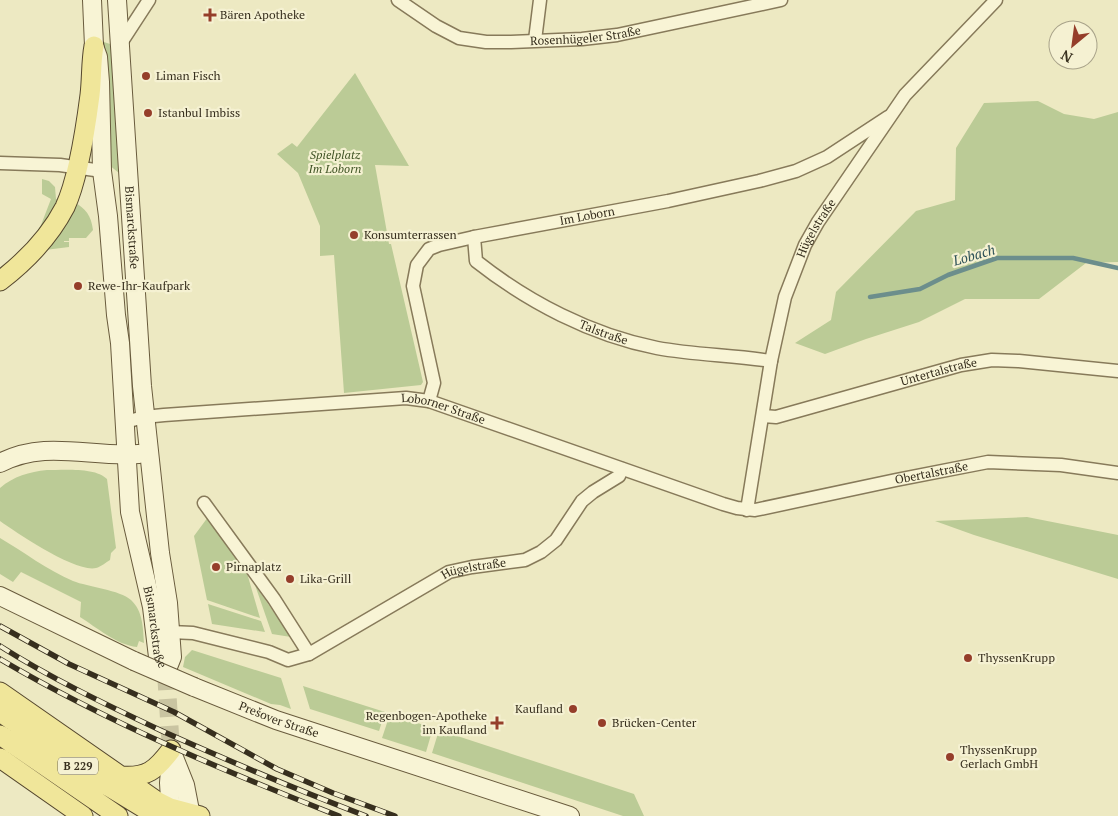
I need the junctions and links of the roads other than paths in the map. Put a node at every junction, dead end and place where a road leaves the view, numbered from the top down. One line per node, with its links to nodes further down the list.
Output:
1 (92, 0): 11 (main road, Bismarckstraße)
2 (118, 0): 10 (main road, Bismarckstraße)
3 (149, 0): 10 (street)
4 (398, 0): 9 (street, Rosenhügeler Straße)
5 (540, 0): 9 (street)
6 (781, 0): 8 (street, Rosenhügeler Straße)
7 (996, 0): 12 (street, Hügelstraße)
8 (735, 5): 9 (street, Rosenhügeler Straße)
9 (535, 40)
10 (121, 43): 16 (main road, Bismarckstraße)
11 (94, 46): 14 (main road); 15 (main road, Bismarckstraße)
12 (888, 117): 17 (street, Im Loborn); 19 (street, Hügelstraße)
13 (0, 163): 14 (street)
14 (77, 166): 15 (street); 18 (main road)
15 (102, 171): 16 (main road); 24 (main road, Bismarckstraße)
16 (131, 231): 23 (main road, Bismarckstraße)
17 (474, 237): 19 (street, Talstraße); 21 (street, Im Loborn)
18 (0, 281)
19 (771, 361): 22 (street, Hügelstraße)
20 (1118, 371): 22 (street, Untertalstraße)
21 (429, 401): 23 (street, Loborner Straße); 28 (street, Loborner Straße)
22 (763, 416): 31 (street, Hügelstraße)
23 (144, 417): 24 (street, Loborner Straße); 25 (main road, Bismarckstraße)
24 (125, 422): 26 (main road, Bismarckstraße)
25 (149, 453): 26 (main road); 33 (main road, Bismarckstraße)
26 (127, 455): 27 (main road); 33 (main road, Bismarckstraße)
27 (0, 463)
28 (622, 469): 31 (street, Loborner Straße); 34 (street, Hügelstraße)
29 (1118, 473): 31 (street, Obertalstraße)
30 (204, 504): 34 (street)
31 (747, 510)
32 (0, 596): 47 (main road, Prešover Straße, bridge)
33 (170, 632): 34 (street)
34 (309, 654)
35 (0, 692): 41 (main road, B 229)
36 (0, 712): 42 (main road, B 229)
37 (0, 735): 46 (main road, B 229)
38 (172, 750): 41 (main road); 42 (main road); 43 (main road)
39 (0, 758): 45 (main road)
40 (0, 771): 44 (main road)
41 (121, 776): 42 (main road, B 229)
42 (166, 813): 43 (main road, B 229)
43 (194, 815)
44 (65, 816)
45 (83, 816)
46 (118, 816)
47 (570, 816)

